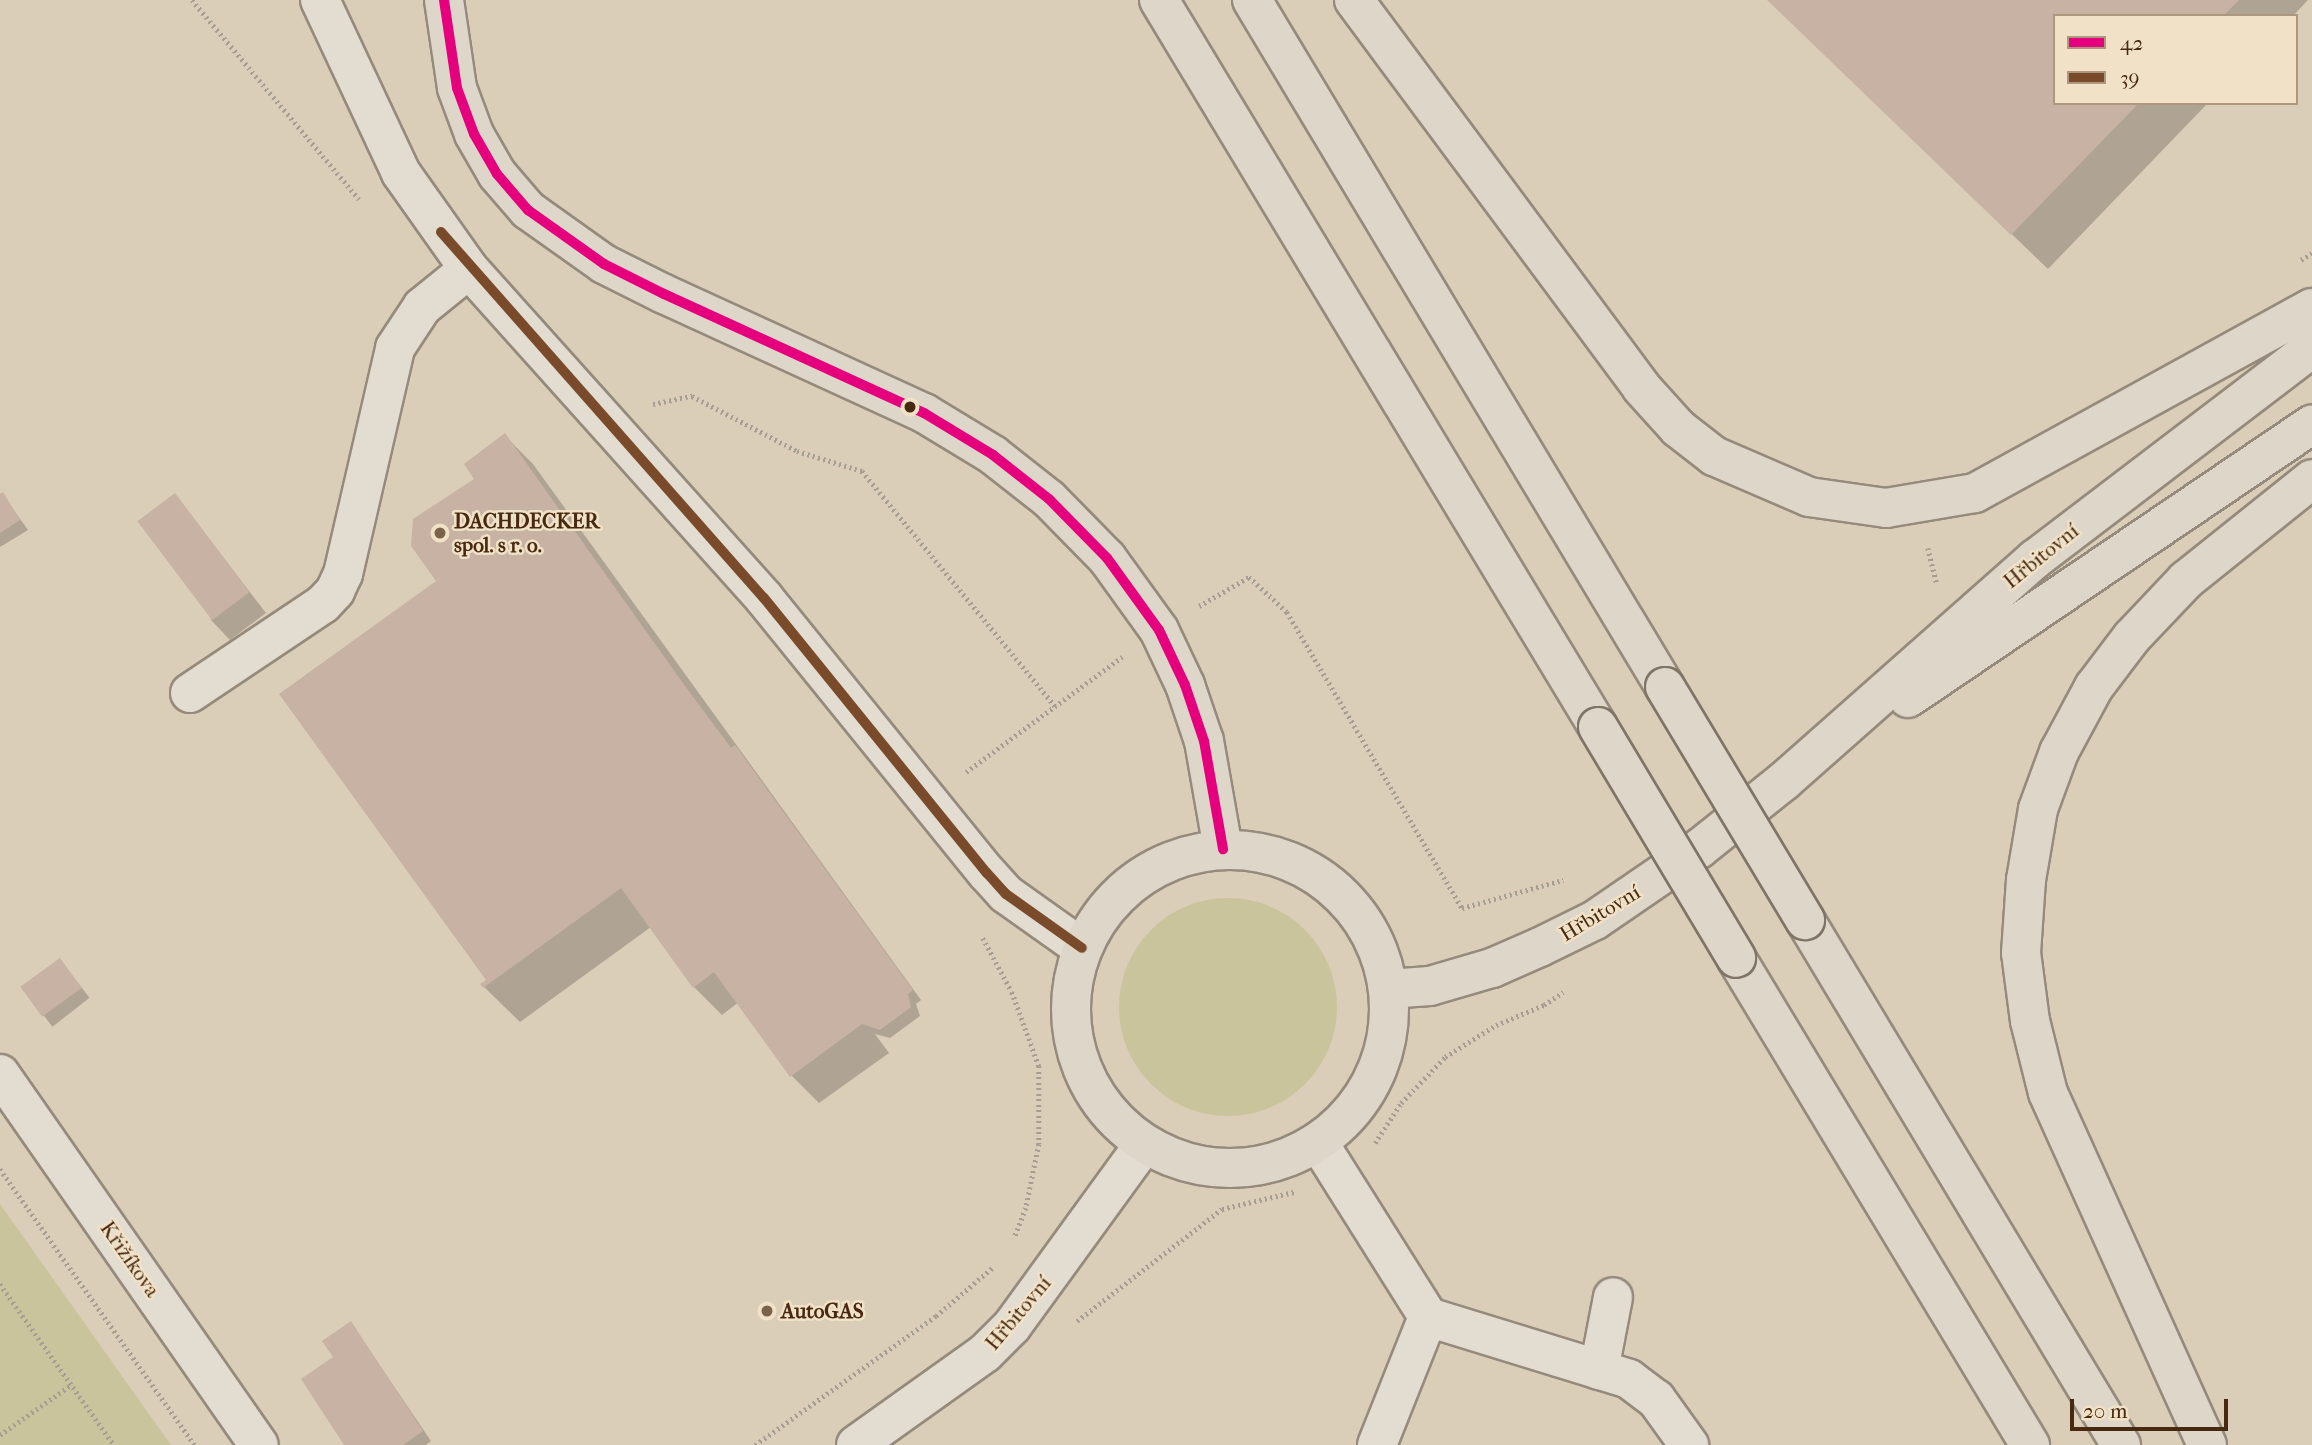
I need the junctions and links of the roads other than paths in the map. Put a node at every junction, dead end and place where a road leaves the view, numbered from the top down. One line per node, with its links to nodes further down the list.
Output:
1 (320, 0): 8 (street)
2 (1139, 0): 7 (main road)
3 (1159, 0): 7 (main road)
4 (1252, 0): 30 (main road, bridge)
5 (1354, 0): 9 (main road)
6 (446, 10): 15 (main road)
7 (1222, 103): 29 (main road, bridge)
8 (469, 269): 13 (street); 16 (street)
9 (2312, 308)
10 (2312, 348): 14 (main road, Hřbitovní)
11 (2312, 424): 14 (main road, Hřbitovní)
12 (2312, 479): 24 (main road)
13 (190, 693)
14 (1784, 781): 17 (main road, Hřbitovní)
15 (1223, 849): 16 (main road); 17 (main road)
16 (1082, 948): 20 (main road)
17 (1388, 989): 19 (main road)
18 (0, 1074): 25 (street, Křižíkova)
19 (1318, 1142): 20 (main road); 22 (street)
20 (1144, 1144): 26 (street, Hřbitovní)
21 (1613, 1297): 23 (street)
22 (1428, 1317): 23 (street); 27 (street)
23 (1614, 1375): 28 (street)
24 (2203, 1436)
25 (260, 1445)
26 (856, 1445)
27 (1377, 1445)
28 (1689, 1445)
29 (2030, 1445)
30 (2121, 1445)

